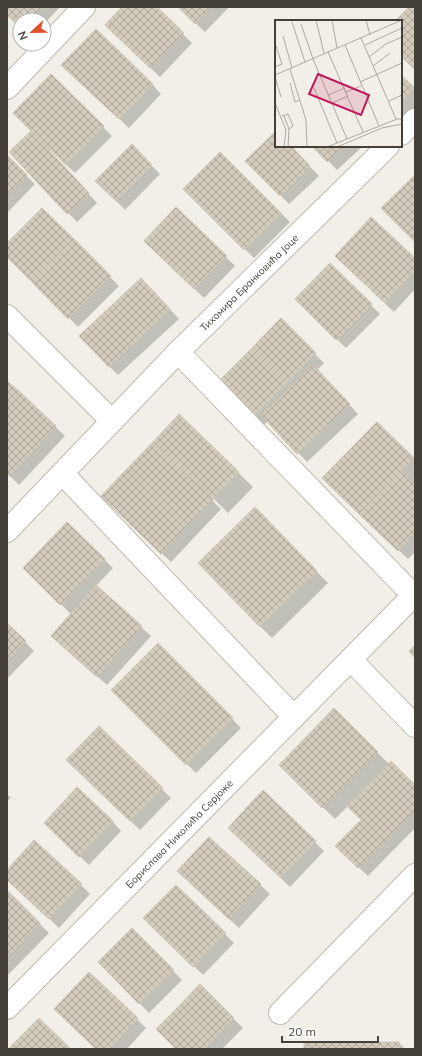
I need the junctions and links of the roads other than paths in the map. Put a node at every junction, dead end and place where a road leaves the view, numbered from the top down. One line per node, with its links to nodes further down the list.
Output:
1 (84, 7): 2 (street)
2 (7, 88)
3 (415, 120): 4 (street)
4 (402, 133)
5 (387, 147): 7 (street, Тихомира Бранковића Јоце)
6 (7, 316): 8 (street)
7 (178, 352): 8 (street, Тихомира Бранковића Јоце); 11 (street)
8 (112, 421): 9 (street, Тихомира Бранковића Јоце)
9 (63, 474): 10 (street, Тихомира Бранковића Јоце); 13 (street)
10 (7, 531)
11 (414, 595): 12 (street, Борислава Николића Серјоже)
12 (352, 660): 13 (street, Борислава Николића Серјоже); 14 (street)
13 (294, 717): 16 (street, Борислава Николића Серјоже)
14 (415, 726)
15 (415, 875): 17 (street)
16 (7, 1008)
17 (280, 1013)

